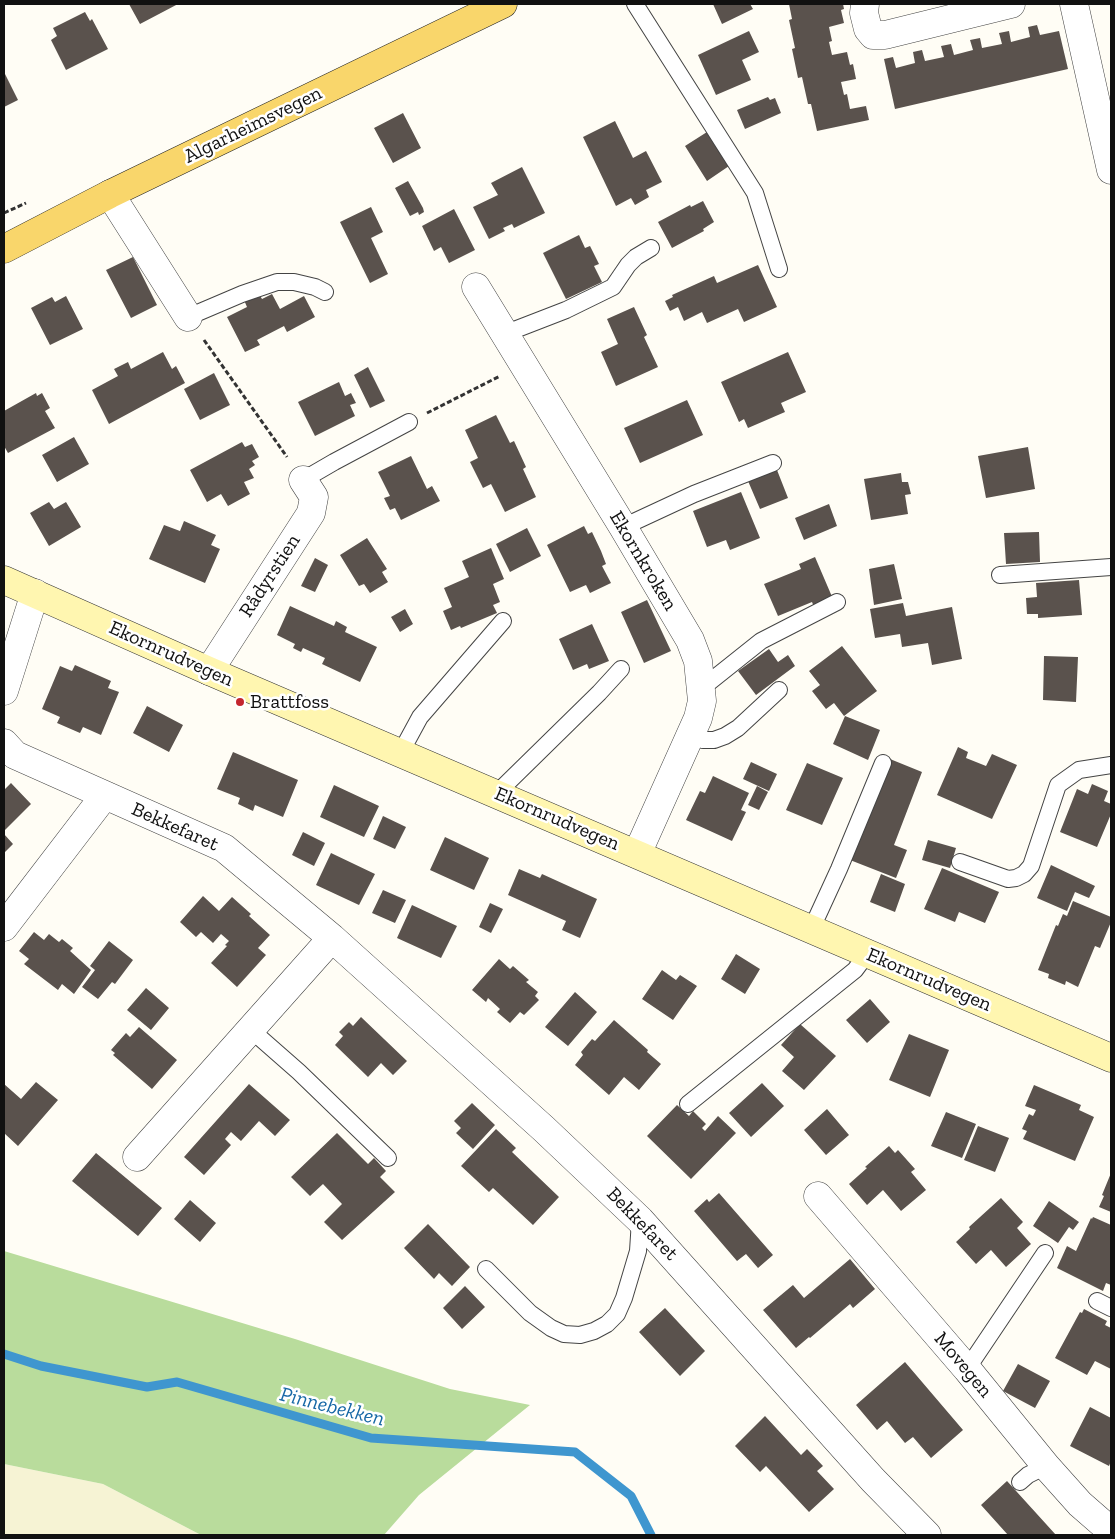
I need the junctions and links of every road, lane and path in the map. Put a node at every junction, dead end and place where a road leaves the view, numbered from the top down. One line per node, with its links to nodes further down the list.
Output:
1 (503, 4): 7 (main road, Algarheimsvegen)
2 (635, 4): 10 (lane)
3 (865, 4): 4 (street)
4 (1011, 4)
5 (1074, 4): 6 (street)
6 (1111, 170)
7 (110, 194): 9 (main road, Algarheimsvegen); 13 (street)
8 (650, 248): 14 (lane)
9 (4, 249)
10 (779, 269)
11 (476, 287): 14 (street, Ekornkroken)
12 (326, 292): 13 (lane)
13 (188, 317): 18 (path)
14 (504, 334): 15 (street, Ekornkroken)
15 (523, 365): 16 (path); 19 (street, Ekornkroken)
16 (409, 422): 18 (lane)
17 (773, 463): 19 (lane)
18 (303, 480): 27 (street, Rådyrstien)
19 (623, 527): 28 (street, Ekornkroken)
20 (1111, 567): 21 (lane)
21 (1000, 575)
22 (4, 580): 23 (main road, Ekornrudvegen)
23 (35, 593): 27 (main road, Ekornrudvegen); 30 (street)
24 (837, 602): 28 (lane)
25 (502, 621): 33 (lane)
26 (621, 669): 36 (lane)
27 (209, 670): 33 (main road, Ekornrudvegen)
28 (702, 688): 31 (street, Ekornkroken)
29 (780, 690): 31 (lane)
30 (4, 691)
31 (691, 734): 38 (street, Ekornkroken)
32 (4, 742): 37 (street, Bekkefaret)
33 (401, 752): 36 (main road, Ekornrudvegen)
34 (882, 764): 41 (lane)
35 (1111, 765): 39 (lane)
36 (497, 793): 38 (main road, Ekornrudvegen)
37 (105, 795): 40 (street); 42 (street, Bekkefaret)
38 (638, 854): 41 (main road, Ekornrudvegen)
39 (960, 862)
40 (4, 926)
41 (811, 930): 43 (main road, Ekornrudvegen)
42 (332, 938): 44 (street); 50 (street, Bekkefaret)
43 (867, 954): 45 (main road, Ekornrudvegen); 46 (lane)
44 (250, 1029): 47 (street); 48 (lane)
45 (1111, 1058)
46 (688, 1104)
47 (137, 1157)
48 (388, 1158)
49 (818, 1196): 53 (street, Movegen)
50 (640, 1220): 52 (lane); 57 (street, Bekkefaret)
51 (1045, 1253): 53 (lane)
52 (486, 1269)
53 (967, 1369): 54 (street, Movegen)
54 (1046, 1466): 55 (lane); 56 (street, Movegen)
55 (1020, 1482)
56 (1111, 1531)
57 (927, 1535)

